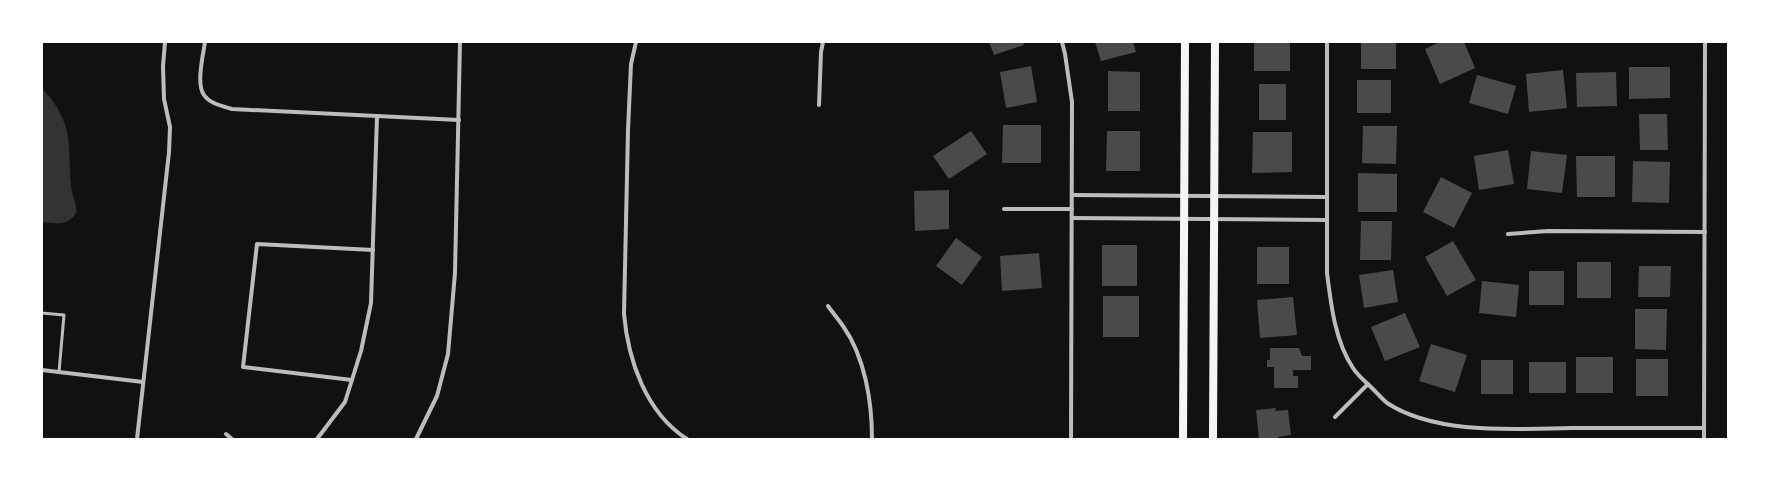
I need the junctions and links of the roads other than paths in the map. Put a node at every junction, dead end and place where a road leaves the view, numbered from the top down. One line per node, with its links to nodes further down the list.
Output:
1 (165, 42): 32 (street)
2 (205, 42): 12 (street)
3 (460, 42): 13 (street)
4 (636, 42): 41 (street)
5 (823, 42): 11 (street)
6 (1062, 42): 14 (street)
7 (1185, 42): 15 (main road)
8 (1215, 42): 16 (main road)
9 (1328, 42): 17 (street)
10 (1705, 42): 24 (street)
11 (819, 105)
12 (376, 116): 13 (street); 26 (street)
13 (459, 120): 40 (street)
14 (1072, 195): 15 (street); 19 (street)
15 (1185, 196): 16 (street); 21 (main road)
16 (1214, 196): 17 (street); 22 (main road)
17 (1326, 198): 23 (street)
18 (1004, 209): 19 (street)
19 (1072, 209): 20 (street)
20 (1072, 218): 21 (street); 43 (street)
21 (1184, 219): 22 (street); 44 (main road)
22 (1214, 219): 23 (street); 45 (main road)
23 (1326, 220): 33 (street)
24 (1704, 232): 25 (street); 35 (street)
25 (1508, 234)
26 (373, 250): 31 (street); 31 (street)
27 (828, 306): 42 (street)
28 (42, 313): 30 (lane)
29 (42, 370): 30 (street)
30 (59, 372): 32 (street)
31 (352, 380): 39 (street)
32 (143, 382): 37 (street)
33 (1368, 384): 34 (street); 35 (street)
34 (1335, 417)
35 (1704, 428): 46 (street)
36 (226, 434): 38 (street)
37 (136, 439)
38 (232, 439)
39 (317, 439)
40 (416, 439)
41 (687, 439)
42 (872, 439)
43 (1071, 439)
44 (1184, 439)
45 (1213, 439)
46 (1704, 439)

